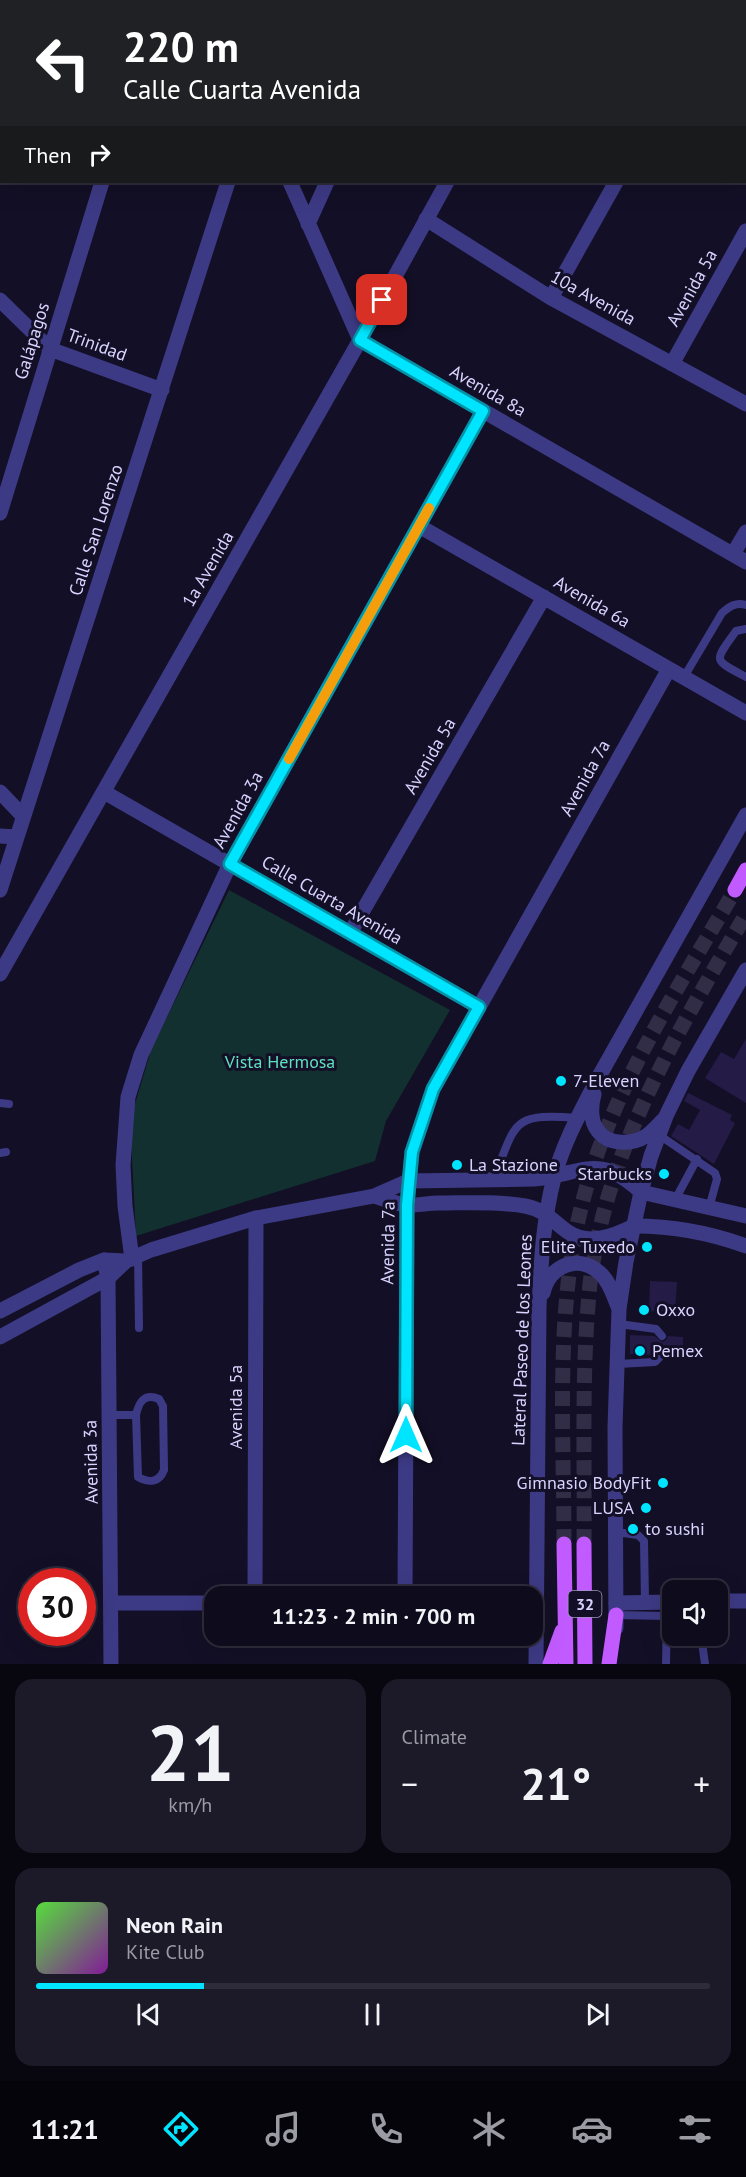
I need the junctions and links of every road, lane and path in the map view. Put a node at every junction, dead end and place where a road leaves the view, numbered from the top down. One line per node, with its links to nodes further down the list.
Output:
1 (102, 183): 13 (street, Galápagos)
2 (228, 183): 15 (street, Calle San Lorenzo)
3 (290, 183): 8 (street)
4 (327, 183): 8 (street)
5 (446, 183): 7 (street, 1a Avenida)
6 (615, 183): 10 (street)
7 (426, 219): 10 (street, 10a Avenida); 12 (street, 1a Avenida)
8 (308, 224): 12 (street)
9 (746, 231): 14 (street, Avenida 5a)
10 (551, 298): 14 (street, 10a Avenida)
11 (0, 300): 13 (street, Trinidad)
12 (360, 340): 17 (street, Avenida 8a); 30 (street, 1a Avenida)
13 (50, 349): 15 (street, Trinidad); 18 (street, Galápagos)
14 (672, 364): 16 (street, 10a Avenida)
15 (162, 390): 32 (street, Calle San Lorenzo)
16 (746, 404)
17 (483, 411): 19 (street, Avenida 3a); 21 (street, Avenida 8a)
18 (0, 513)
19 (419, 526): 22 (street, Avenida 6a); 35 (street, Avenida 3a)
20 (746, 532): 21 (street)
21 (740, 558)
22 (544, 597): 25 (street, Avenida 6a); 39 (street, Avenida 5a)
23 (746, 605): 26 (lane)
24 (746, 629): 27 (lane)
25 (669, 669): 26 (street, Avenida 6a); 44 (street, Avenida 7a)
26 (684, 677): 28 (street, Avenida 6a)
27 (746, 677)
28 (746, 713)
29 (0, 792): 32 (street)
30 (104, 792): 35 (street, Calle Cuarta Avenida); 40 (street, 1a Avenida)
31 (746, 815): 45 (street, Lateral Paseo de los Leones)
32 (23, 816): 34 (street, Calle San Lorenzo)
33 (0, 836): 34 (street)
34 (17, 837): 37 (street, Calle San Lorenzo)
35 (230, 864): 39 (street, Calle Cuarta Avenida); 65 (street, Avenida 3a)
36 (746, 870): 38 (main road)
37 (0, 890)
38 (735, 890)
39 (350, 933): 44 (street, Calle Cuarta Avenida)
40 (4, 957): 42 (street, 1a Avenida)
41 (746, 970): 43 (street)
42 (0, 974)
43 (741, 989): 48 (street)
44 (479, 1007): 54 (street, Avenida 7a)
45 (597, 1080): 48 (street); 49 (street, Lateral Paseo de los Leones)
46 (0, 1103): 47 (lane)
47 (9, 1104)
48 (666, 1116): 50 (street)
49 (577, 1118): 52 (street, Lateral Paseo de los Leones); 53 (lane)
50 (659, 1135): 51 (lane); 55 (street)
51 (697, 1159): 57 (lane); 59 (lane)
52 (554, 1177): 53 (street); 55 (street); 60 (street, Lateral Paseo de los Leones)
53 (493, 1180): 54 (street)
54 (408, 1181): 56 (street); 58 (street, Avenida 7a)
55 (640, 1192): 57 (street); 63 (street)
56 (374, 1196): 58 (street); 62 (street)
57 (675, 1200): 59 (street)
58 (407, 1205): 60 (street); 82 (street, Avenida 7a)
59 (709, 1208): 61 (street)
60 (546, 1213): 63 (street); 68 (street, Lateral Paseo de los Leones)
61 (746, 1216)
62 (256, 1218): 65 (street); 81 (street, Avenida 5a)
63 (634, 1227): 64 (street); 70 (street)
64 (746, 1246)
65 (132, 1258): 66 (street); 67 (street); 71 (lane)
66 (104, 1260): 67 (street, Avenida 3a); 69 (street)
67 (108, 1278): 73 (street); 76 (street, Avenida 3a)
68 (539, 1307): 70 (street); 83 (street, Lateral Paseo de los Leones)
69 (0, 1311)
70 (619, 1317): 72 (lane); 75 (street)
71 (139, 1328)
72 (662, 1336)
73 (0, 1338)
74 (662, 1355): 75 (lane)
75 (618, 1364): 78 (street)
76 (110, 1415): 77 (lane); 87 (street, Avenida 3a)
77 (136, 1415): 77 (lane)
78 (616, 1532): 86 (lane); 89 (street)
79 (564, 1544): 92 (main road, 32)
80 (584, 1544): 100 (main road, 32)
81 (255, 1586)
82 (405, 1586)
83 (535, 1586)
84 (728, 1601): 85 (street)
85 (746, 1601)
86 (645, 1602): 89 (street); 90 (street)
87 (111, 1603): 88 (street); 96 (street, Avenida 3a)
88 (204, 1603)
89 (616, 1609): 91 (lane); 101 (main road); 102 (street)
90 (662, 1609)
91 (662, 1612)
92 (565, 1622): 98 (main road); 99 (main road, 32)
93 (536, 1646): 97 (street, Lateral Paseo de los Leones)
94 (667, 1646): 103 (lane)
95 (703, 1646): 104 (lane)
96 (111, 1664)
97 (536, 1664)
98 (550, 1664)
99 (566, 1664)
100 (585, 1664)
101 (609, 1664)
102 (616, 1664)
103 (666, 1664)
104 (705, 1664)

